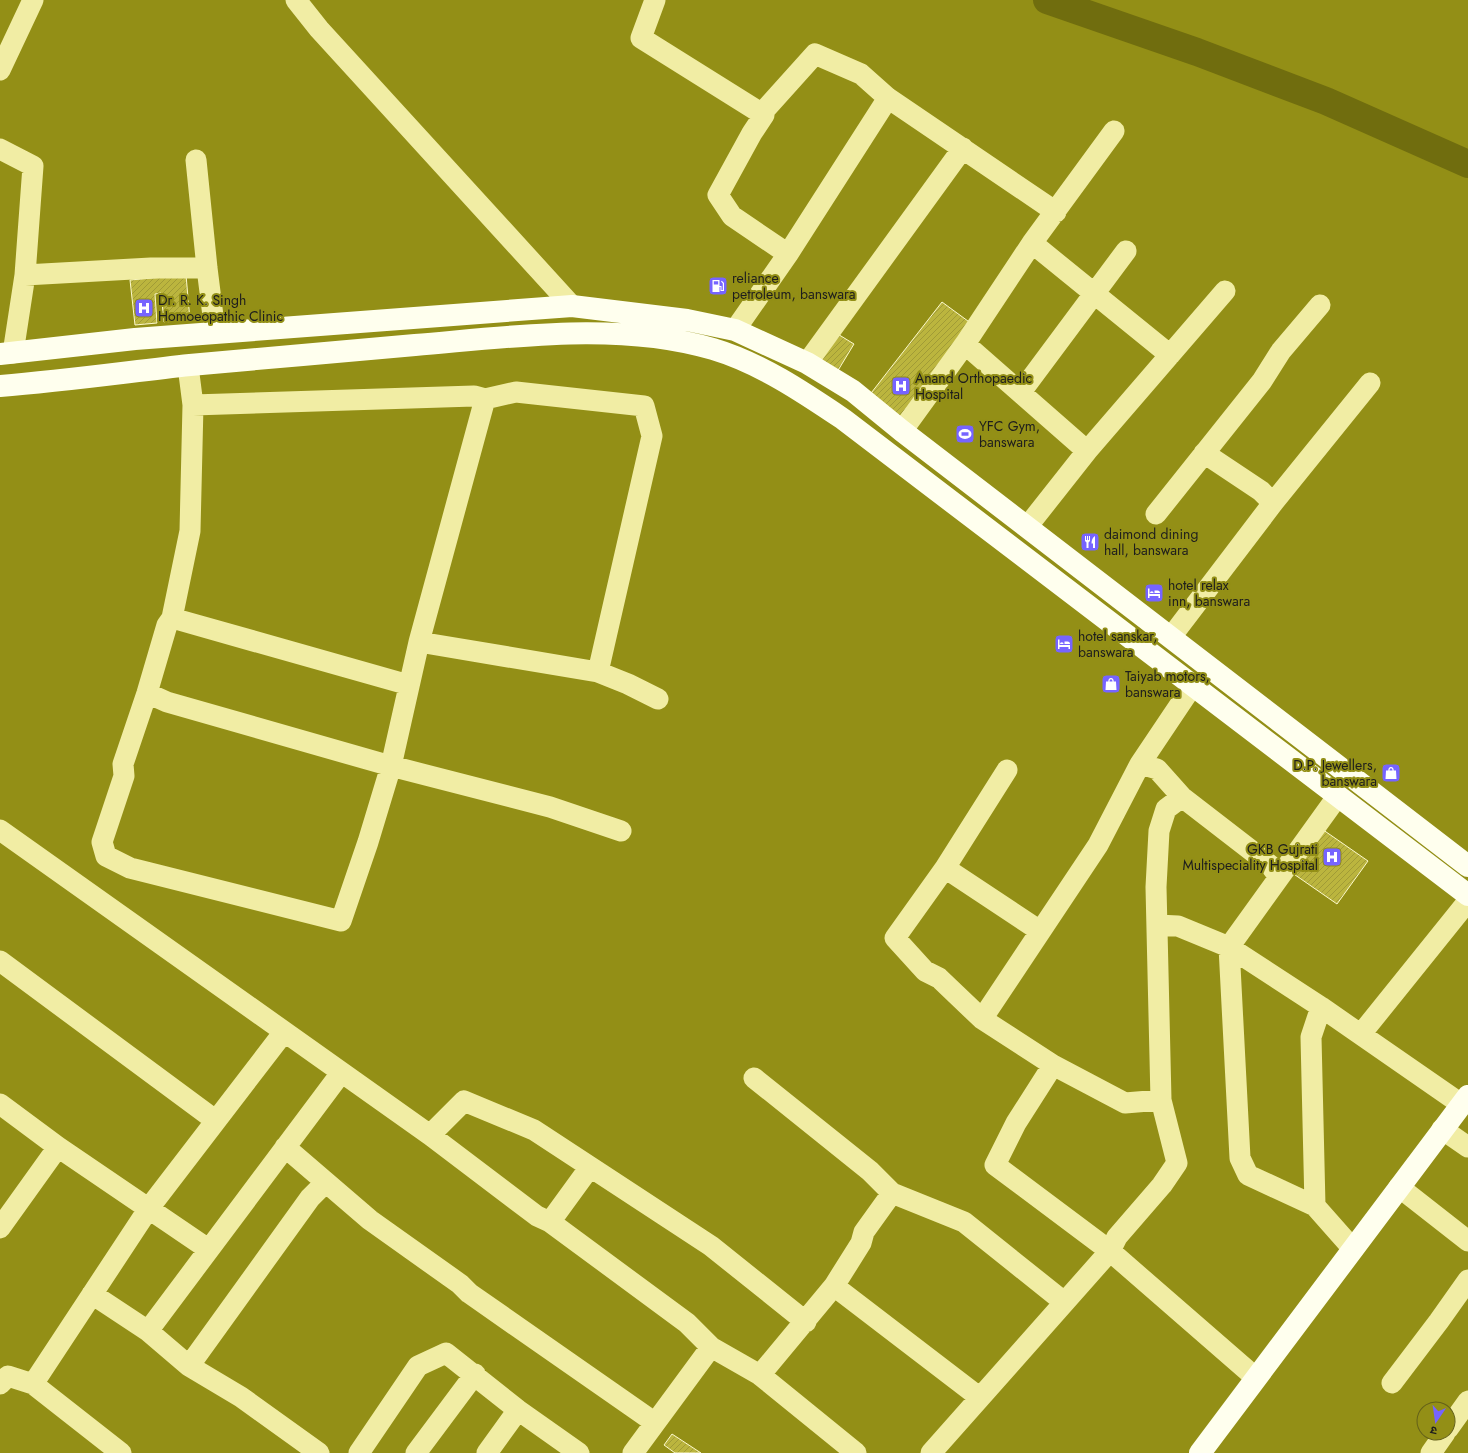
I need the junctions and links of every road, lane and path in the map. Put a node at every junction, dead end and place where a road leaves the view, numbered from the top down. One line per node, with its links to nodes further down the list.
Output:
1 (33, 0): 4 (street)
2 (296, 0): 20 (street)
3 (655, 0): 6 (street)
4 (0, 70)
5 (888, 98): 6 (street); 8 (street); 14 (street)
6 (762, 113): 14 (street)
7 (1114, 131): 11 (street)
8 (963, 148): 11 (street); 26 (street)
9 (0, 149): 16 (street)
10 (196, 160): 15 (street)
11 (1056, 212): 12 (street)
12 (1032, 243): 18 (street); 23 (street)
13 (1126, 251): 18 (street)
14 (788, 254): 21 (street)
15 (207, 268): 16 (street); 22 (street)
16 (25, 275): 24 (street)
17 (1225, 291): 25 (street)
18 (1095, 294): 25 (street); 30 (street)
19 (1320, 305): 35 (street)
20 (572, 306): 21 (main road); 22 (main road)
21 (735, 330): 26 (main road)
22 (216, 332): 24 (main road)
23 (965, 344): 30 (street); 33 (street)
24 (7, 354)
25 (1170, 355): 34 (street)
26 (808, 363): 33 (main road)
27 (188, 366): 29 (main road); 32 (street); 44 (main road)
28 (1370, 383): 36 (street)
29 (0, 386)
30 (1021, 392): 34 (street)
31 (485, 399): 32 (street); 41 (street); 42 (street)
32 (193, 405): 39 (street)
33 (902, 431): 38 (main road)
34 (1087, 451): 38 (street)
35 (1204, 453): 36 (street); 37 (street)
36 (1273, 503): 40 (street)
37 (1156, 514)
38 (1027, 527): 40 (main road)
39 (172, 618): 43 (street); 45 (street)
40 (1171, 637): 54 (main road)
41 (419, 642): 42 (street); 43 (street)
42 (598, 672): 46 (street)
43 (408, 685): 48 (street)
44 (1193, 685): 47 (street); 51 (main road)
45 (147, 693): 48 (street); 48 (street)
46 (658, 699)
47 (1140, 764): 50 (street); 60 (street)
48 (391, 766): 53 (street)
49 (1007, 770): 55 (street)
50 (1182, 797): 56 (street); 59 (street)
51 (1337, 797): 56 (street); 57 (main road)
52 (0, 830): 65 (street)
53 (621, 831)
54 (1468, 866)
55 (945, 868): 60 (street); 64 (street)
56 (1280, 877): 61 (street)
57 (1468, 895)
58 (1468, 901): 66 (street)
59 (1157, 925): 61 (street); 70 (street)
60 (1040, 931): 64 (street)
61 (1229, 947): 63 (street); 83 (street)
62 (0, 961): 73 (street)
63 (1321, 1007): 66 (street); 83 (street)
64 (982, 1019): 67 (street)
65 (284, 1032): 68 (street); 73 (street)
66 (1361, 1034): 71 (street)
67 (1053, 1066): 70 (street); 90 (street)
68 (341, 1073): 75 (street); 77 (street)
69 (754, 1078): 82 (street)
70 (1161, 1100): 90 (street)
71 (1464, 1100): 74 (main road)
72 (0, 1104): 76 (street)
73 (216, 1120): 84 (street)
74 (1442, 1129): 78 (street); 81 (main road)
75 (430, 1135): 79 (street); 85 (street)
76 (58, 1147): 84 (street); 86 (street)
77 (285, 1147): 80 (street); 88 (street)
78 (1468, 1147)
79 (590, 1167): 85 (street); 95 (street)
80 (325, 1183): 98 (street); 109 (street)
81 (1399, 1187): 87 (street); 89 (main road)
82 (892, 1193): 92 (street); 94 (street)
83 (1315, 1206): 89 (street)
84 (149, 1208): 88 (street); 93 (street)
85 (550, 1222): 97 (street)
86 (0, 1228)
87 (1468, 1240)
88 (208, 1249): 96 (street)
89 (1352, 1249): 102 (main road)
90 (1110, 1251): 94 (street); 102 (street)
91 (1468, 1280): 103 (street)
92 (834, 1286): 95 (street); 105 (street)
93 (92, 1294): 96 (street); 104 (street)
94 (1064, 1302): 105 (street)
95 (806, 1322): 101 (street)
96 (148, 1331): 98 (street)
97 (710, 1347): 101 (street); 109 (street)
98 (189, 1366): 112 (street)
99 (475, 1374): 107 (street); 113 (street); 114 (street)
100 (3, 1375): 104 (street)
101 (760, 1375): 118 (street)
102 (1256, 1378): 120 (main road)
103 (1392, 1383)
104 (33, 1384): 111 (street)
105 (979, 1397): 119 (street)
106 (1468, 1401): 108 (street)
107 (518, 1410): 115 (street); 116 (street)
108 (1456, 1418)
109 (654, 1422): 117 (street)
110 (1439, 1441): 121 (street)
111 (121, 1453)
112 (318, 1453)
113 (358, 1453)
114 (416, 1453)
115 (487, 1453)
116 (578, 1453)
117 (633, 1453)
118 (856, 1453)
119 (931, 1453)
120 (1200, 1453)
121 (1431, 1453)

